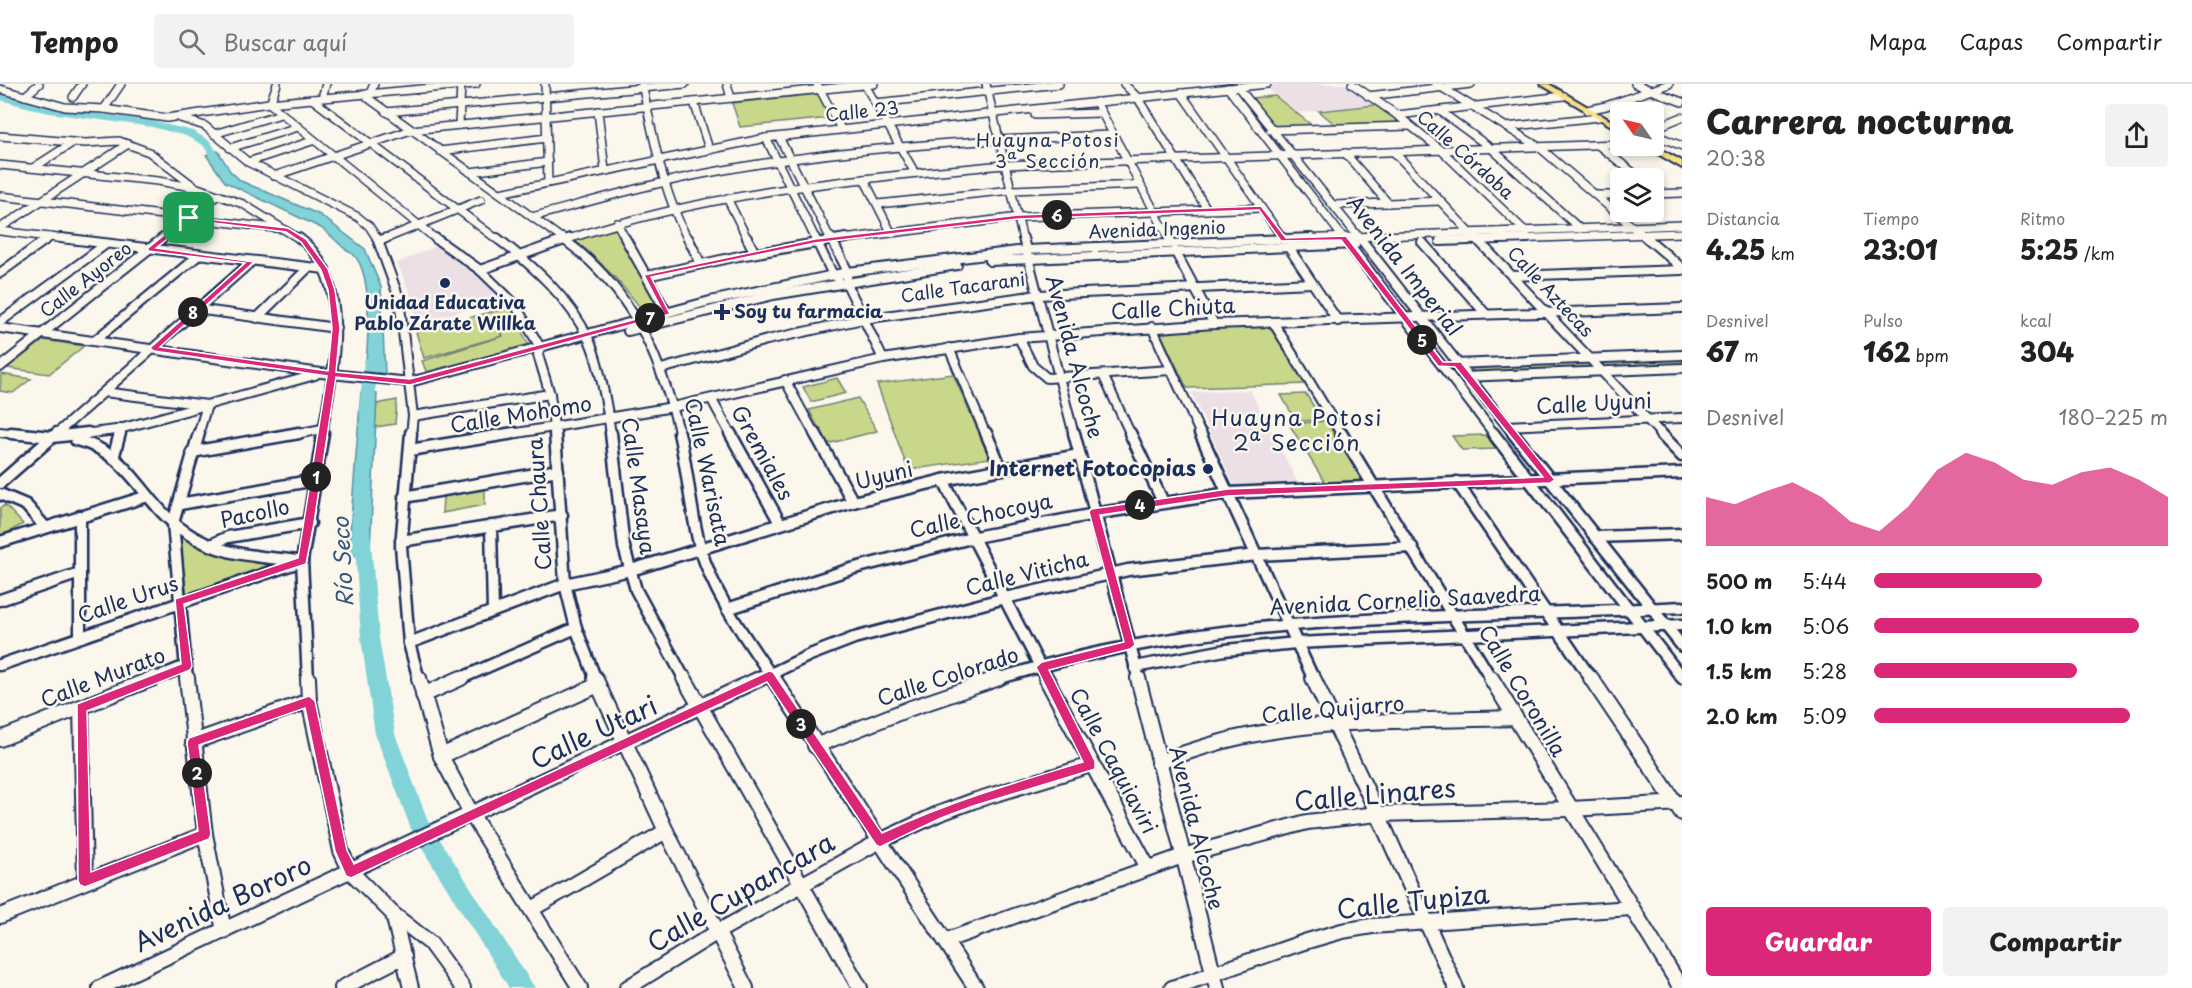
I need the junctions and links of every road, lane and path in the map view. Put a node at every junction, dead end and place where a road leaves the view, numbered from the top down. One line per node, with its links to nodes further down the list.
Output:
1 (10, 84): 35 (street)
2 (39, 84): 40 (street)
3 (82, 84): 43 (street)
4 (121, 84): 56 (street)
5 (277, 84): 48 (street)
6 (326, 84): 38 (street)
7 (422, 84): 8 (street); 36 (street)
8 (428, 84)
9 (474, 84): 25 (street)
10 (545, 84): 44 (street)
11 (685, 84): 28 (street)
12 (727, 84): 46 (street)
13 (874, 84): 26 (street)
14 (1059, 84): 32 (street)
15 (1124, 84): 45 (street)
16 (1212, 84): 37 (street)
17 (1258, 84): 18 (street, Calle 23); 30 (street, Calle 23)
18 (1267, 84)
19 (1352, 84): 41 (street, Calle Córdoba)
20 (1471, 84): 27 (street)
21 (1544, 84): 42 (main road)
22 (1554, 84): 57 (main road)
23 (1635, 84): 34 (street)
24 (1669, 84): 31 (street)
25 (461, 85): 36 (street); 53 (street)
26 (865, 85): 29 (street); 52 (street)
27 (1436, 85): 41 (street); 55 (street)
28 (642, 86): 44 (street); 54 (street)
29 (818, 87): 46 (street); 76 (street)
30 (1238, 87): 33 (street, Calle 23); 79 (street, Avenida Imperial)
31 (1653, 87): 34 (street); 51 (street); 57 (street)
32 (987, 88): 52 (street); 63 (street, Avenida Alcoche)
33 (1228, 88): 37 (street, Calle 23); 78 (street, Avenida Imperial)
34 (1645, 88): 57 (street)
35 (1, 89): 40 (street)
36 (371, 89): 38 (street); 47 (street); 60 (street, Calle Warisata)
37 (1218, 89): 39 (street, Calle 23)
38 (323, 93): 48 (street)
39 (1181, 93): 45 (street, Calle 23); 109 (street)
40 (25, 96): 56 (street)
41 (1368, 96): 64 (street, Calle Córdoba)
42 (1564, 96): 55 (street); 57 (main road)
43 (73, 97)
44 (546, 97): 53 (street); 65 (street)
45 (1137, 97): 50 (street, Calle 23); 110 (street)
46 (731, 98): 49 (street)
47 (312, 99): 48 (street); 90 (street, Calle Masaya)
48 (270, 101): 62 (street, Calle Chaura); 67 (street)
49 (694, 102): 54 (street); 100 (street)
50 (1096, 102): 61 (street); 63 (street, Calle 23)
51 (1682, 102)
52 (875, 103): 72 (street)
53 (460, 105): 60 (street); 71 (street)
54 (647, 107): 58 (street); 112 (street)
55 (1472, 107): 59 (street); 75 (street)
56 (104, 109): 67 (street)
57 (1590, 109): 68 (main road); 69 (main road); 75 (street)
58 (598, 111): 65 (street); 123 (street)
59 (1440, 111): 64 (street); 98 (street)
60 (386, 112): 77 (street, Calle Warisata)
61 (1101, 113): 63 (street); 81 (street)
62 (282, 114): 74 (street, Calle Chaura); 80 (street)
63 (993, 115): 72 (street, Calle 23); 86 (street, Avenida Alcoche)
64 (1397, 115): 73 (street, Calle Córdoba)
65 (547, 116): 71 (street); 84 (street)
66 (1682, 117): 70 (street)
67 (187, 118): 80 (street)
68 (1610, 118)
69 (1610, 122)
70 (1664, 124)
71 (459, 125): 77 (street)
72 (888, 125): 76 (street, Calle 23); 97 (street)
73 (1410, 126): 79 (street); 101 (street, Calle Córdoba)
74 (298, 127): 88 (street, Calle Chaura); 96 (street)
75 (1506, 127): 95 (street)
76 (841, 129): 83 (street, Calle 23)
77 (411, 130): 90 (street); 102 (street, Calle Warisata)
78 (1261, 130): 79 (street); 105 (street, Avenida Imperial)
79 (1275, 130): 106 (street, Avenida Imperial)
80 (214, 134): 96 (street)
81 (1112, 135): 86 (street); 114 (street)
82 (0, 136): 89 (street)
83 (779, 137): 85 (street, Calle 23); 113 (street)
84 (547, 138): 102 (street); 116 (street)
85 (766, 138): 100 (street, Calle 23); 117 (street)
86 (999, 138): 97 (street); 119 (street, Avenida Alcoche)
87 (1664, 139): 94 (street)
88 (312, 141): 108 (street, Calle Chaura); 115 (street)
89 (72, 142): 91 (street); 121 (street)
90 (368, 143): 108 (street); 151 (street, Calle Masaya)
91 (128, 144): 125 (street); 133 (street)
92 (1610, 144): 93 (street)
93 (1598, 145): 95 (street); 122 (street)
94 (1682, 146)
95 (1539, 147): 98 (street); 140 (street)
96 (230, 148): 115 (street)
97 (902, 148): 113 (street); 126 (street)
98 (1492, 148): 101 (street); 162 (street)
99 (1664, 148): 111 (main road)
100 (709, 149): 112 (street, Calle 23)
101 (1441, 150): 103 (street); 165 (street, Calle Córdoba)
102 (440, 151): 124 (street, Calle Warisata)
103 (1394, 152): 104 (street); 146 (street, Calle Aztecas)
104 (1345, 153): 106 (street); 147 (street)
105 (1280, 155): 106 (street); 109 (street); 171 (street, Avenida Imperial)
106 (1295, 155): 149 (street, Avenida Imperial)
107 (1664, 155): 120 (main road)
108 (330, 156): 127 (street); 159 (street, Calle Chaura)
109 (1225, 157): 110 (street); 150 (street)
110 (1176, 159): 114 (street); 152 (street)
111 (1682, 159)
112 (658, 160): 123 (street, Calle 23); 130 (street)
113 (791, 160): 117 (street); 132 (street)
114 (1126, 160): 119 (street); 131 (street)
115 (248, 162): 127 (street)
116 (548, 162): 124 (street); 129 (street)
117 (776, 162): 130 (street); 134 (street)
118 (0, 165): 121 (street)
119 (1005, 165): 126 (street); 135 (street, Avenida Alcoche)
120 (1682, 165)
121 (33, 168): 125 (street)
122 (1627, 168)
123 (605, 170): 129 (street, Calle 23)
124 (470, 172): 137 (street, Calle Warisata)
125 (83, 173): 133 (street); 145 (street)
126 (915, 173): 128 (street)
127 (274, 176): 176 (street)
128 (864, 179): 132 (street); 148 (street)
129 (548, 182): 137 (street, Calle 23)
130 (664, 183): 153 (street); 155 (street)
131 (1140, 185): 135 (street); 154 (street)
132 (803, 186): 134 (street); 173 (street)
133 (195, 187): 139 (street)
134 (790, 188): 143 (street); 177 (street)
135 (1012, 190): 148 (street); 156 (street, Avenida Alcoche)
136 (1664, 192): 138 (street)
137 (500, 193): 155 (street, Calle Warisata)
138 (1682, 193)
139 (218, 195): 157 (street, Calle Ayoreo); 164 (street)
140 (1596, 195): 141 (street); 161 (street)
141 (1610, 195)
142 (0, 196): 145 (street)
143 (727, 198): 153 (street); 185 (street)
144 (481, 200): 151 (street)
145 (40, 201): 157 (street); 163 (street)
146 (1441, 201): 147 (street); 167 (street, Calle Aztecas)
147 (1388, 203): 149 (street)
148 (878, 204): 166 (street)
149 (1334, 205): 178 (street, Avenida Imperial)
150 (1261, 208): 152 (street); 174 (street)
151 (457, 209): 159 (street); 188 (street, Calle Masaya)
152 (1207, 209): 154 (street)
153 (673, 210): 158 (street); 190 (street)
154 (1153, 211): 156 (street); 182 (street)
155 (532, 217): 172 (street, Calle Warisata)
156 (1019, 217): 166 (street); 186 (street, Avenida Alcoche)
157 (189, 218): 164 (street); 184 (street, Calle Ayoreo)
158 (617, 223): 172 (street); 197 (street)
159 (417, 225): 176 (street); 194 (street, Calle Chaura)
160 (1682, 225): 161 (street, Avenida Ingenio)
161 (1633, 227): 162 (street, Avenida Ingenio); 169 (street)
162 (1580, 229): 165 (street, Avenida Ingenio)
163 (0, 230): 170 (street)
164 (288, 230): 192 (street)
165 (1525, 231): 167 (street, Avenida Ingenio)
166 (891, 232): 173 (street)
167 (1471, 233): 175 (street, Calle Aztecas); 178 (street, Avenida Ingenio)
168 (1682, 233): 169 (street, Avenida Ingenio)
169 (1642, 234): 175 (street, Avenida Ingenio); 193 (street)
170 (50, 237): 180 (street); 195 (street)
171 (1343, 238): 174 (street, Avenida Ingenio); 178 (street, Avenida Ingenio); 181 (street, Avenida Imperial)
172 (563, 239): 188 (street); 215 (street, Calle Warisata)
173 (830, 239): 177 (street); 199 (street)
174 (1284, 240): 182 (street, Avenida Ingenio)
175 (1479, 240): 179 (street, Avenida Ingenio); 198 (street, Calle Aztecas)
176 (379, 241): 244 (street)
177 (815, 241): 185 (street); 196 (street)
178 (1363, 241): 179 (street, Avenida Ingenio); 181 (street, Avenida Ingenio); 208 (street, Avenida Imperial)
179 (1422, 242): 207 (street)
180 (106, 244): 184 (street); 213 (street)
181 (1350, 245): 183 (street, Avenida Ingenio); 210 (street, Avenida Imperial)
182 (1174, 247): 183 (street, Avenida Ingenio); 186 (street, Avenida Ingenio); 201 (street)
183 (1289, 248): 200 (street)
184 (150, 249): 187 (street); 220 (street, Calle Ayoreo)
185 (755, 253): 190 (street)
186 (1027, 254): 199 (street, Avenida Ingenio); 202 (street, Avenida Alcoche)
187 (199, 255): 189 (street); 224 (street)
188 (518, 255): 194 (street); 222 (street, Calle Masaya)
189 (251, 262): 191 (street); 204 (street)
190 (700, 264): 197 (street)
191 (307, 269): 192 (street); 209 (street)
192 (325, 269): 219 (street)
193 (1682, 269): 198 (street)
194 (480, 270): 227 (street, Calle Chaura)
195 (0, 273)
196 (833, 275): 199 (street, Avenida Ingenio); 206 (street, Avenida Ingenio)
197 (647, 276): 206 (street)
198 (1512, 276): 205 (street, Calle Aztecas)
199 (847, 277): 211 (street); 215 (street, Avenida Ingenio)
200 (1312, 283): 201 (street, Calle Tacarani); 212 (street)
201 (1195, 287): 202 (street, Calle Tacarani); 216 (street)
202 (1038, 295): 211 (street, Calle Tacarani); 221 (street, Avenida Alcoche)
203 (1682, 308): 205 (street, Calle Chiuta)
204 (196, 309): 209 (street); 225 (street)
205 (1545, 312): 207 (street, Calle Chiuta); 230 (street, Calle Aztecas)
206 (667, 313): 215 (street, Avenida Ingenio)
207 (1485, 313): 208 (street, Calle Chiuta)
208 (1421, 317): 210 (street, Calle Chiuta); 232 (street, Avenida Imperial)
209 (257, 318): 219 (street)
210 (1404, 318): 212 (street, Calle Chiuta); 231 (street, Avenida Imperial)
211 (863, 319): 229 (street); 235 (street, Calle Tacarani)
212 (1338, 321): 214 (street, Calle Chiuta)
213 (0, 322)
214 (1273, 322): 216 (street, Calle Chiuta); 274 (street, Calle Coronilla)
215 (642, 324): 222 (street); 235 (street, Calle Warisata)
216 (1214, 324): 217 (street, Calle Chiuta)
217 (1152, 327): 221 (street, Calle Chiuta); 236 (street)
218 (0, 328): 220 (street)
219 (336, 328): 238 (street)
220 (42, 333): 224 (street); 233 (street, Calle Ayoreo)
221 (1049, 335): 223 (street, Calle Chiuta); 241 (street, Avenida Alcoche)
222 (588, 338): 227 (street); 252 (street, Calle Masaya)
223 (1019, 338): 226 (street, Calle Chiuta); 241 (street)
224 (94, 341): 225 (street)
225 (154, 348): 238 (street); 245 (street)
226 (949, 348): 229 (street, Calle Chiuta); 265 (street)
227 (539, 351): 244 (street); 246 (street, Calle Chaura)
228 (1682, 355): 230 (street)
229 (883, 358): 243 (street, Calle Chiuta)
230 (1590, 359): 232 (street); 237 (street, Calle Aztecas)
231 (1441, 364): 232 (street); 242 (street, Avenida Imperial)
232 (1458, 364): 240 (street, Avenida Imperial)
233 (0, 367)
234 (1682, 368): 237 (street)
235 (661, 369): 249 (street, Calle Warisata)
236 (1171, 370): 239 (street); 275 (street)
237 (1603, 371): 240 (street); 253 (street, Calle Aztecas)
238 (326, 374): 244 (street); 248 (street); 257 (street)
239 (1103, 375): 241 (street); 280 (street)
240 (1468, 377): 242 (street); 254 (street, Avenida Imperial)
241 (1061, 378): 263 (street, Avenida Alcoche)
242 (1452, 378): 271 (street, Avenida Imperial)
243 (785, 380): 247 (street, Calle Chiuta); 279 (street)
244 (410, 386): 250 (street)
245 (104, 392): 248 (street); 259 (street)
246 (550, 394): 250 (street); 256 (street, Calle Chaura)
247 (712, 400): 249 (street, Calle Chiuta); 287 (street, Gremiales)
248 (207, 405): 255 (street); 261 (street)
249 (674, 407): 252 (street, Calle Mohomo); 297 (street, Calle Warisata)
250 (413, 416): 260 (street)
251 (1682, 418): 253 (street, Calle Uyuni)
252 (609, 419): 256 (street, Calle Mohomo); 300 (street, Calle Masaya)
253 (1648, 419): 254 (street, Calle Uyuni); 264 (street, Calle Aztecas)
254 (1507, 426): 270 (street, Avenida Imperial)
255 (121, 428): 259 (street); 262 (street)
256 (555, 428): 260 (street, Calle Mohomo); 266 (street, Calle Chaura)
257 (322, 429): 261 (street); 268 (street)
258 (0, 432): 259 (street)
259 (52, 437): 262 (street); 273 (street)
260 (410, 450): 278 (street)
261 (192, 452): 281 (street)
262 (114, 454): 277 (street)
263 (1079, 455): 265 (street, Uyuni); 282 (street, Avenida Alcoche)
264 (1682, 456)
265 (1001, 468): 269 (street, Uyuni)
266 (558, 470): 278 (street); 283 (street, Calle Chaura)
267 (1682, 473): 270 (street, Calle Chocoya)
268 (315, 480): 281 (street); 286 (street)
269 (943, 480): 279 (street, Uyuni); 291 (street, Calle Caquiaviri)
270 (1550, 480): 271 (street, Calle Chocoya); 292 (street, Avenida Imperial)
271 (1530, 481): 272 (street, Calle Chocoya); 311 (street, Avenida Imperial)
272 (1457, 482): 274 (street, Calle Chocoya); 312 (street)
273 (0, 483)
274 (1373, 488): 275 (street, Calle Chocoya); 296 (street, Calle Coronilla)
275 (1228, 493): 280 (street, Calle Chocoya); 298 (street)
276 (0, 494): 289 (street)
277 (148, 496): 284 (street); 285 (street)
278 (404, 497): 293 (street)
279 (853, 502): 287 (street, Uyuni)
280 (1162, 502): 282 (street, Calle Chocoya)
281 (180, 504): 285 (street)
282 (1094, 512): 291 (street, Calle Chocoya); 302 (street, Avenida Alcoche)
283 (562, 515): 288 (street); 303 (street, Calle Chaura)
284 (80, 516): 289 (street); 301 (street)
285 (173, 523): 295 (street); 306 (street)
286 (310, 523): 295 (street, Pacollo); 299 (street)
287 (780, 523): 297 (street, Uyuni)
288 (491, 526): 293 (street); 310 (street)
289 (45, 527): 294 (street)
290 (1682, 534): 292 (street)
291 (972, 536): 304 (street, Calle Caquiaviri); 308 (street, Calle Chocoya)
292 (1595, 537): 309 (street, Avenida Imperial)
293 (401, 541): 322 (street)
294 (0, 542)
295 (210, 545): 299 (street)
296 (1412, 548): 298 (street, Calle Viticha); 313 (street, Calle Coronilla)
297 (701, 549): 300 (street, Uyuni); 308 (street, Calle Warisata)
298 (1257, 555): 302 (street, Calle Viticha); 314 (street)
299 (302, 561): 306 (street, Calle Urus); 334 (street)
300 (631, 570): 303 (street, Uyuni); 336 (street, Calle Masaya)
301 (80, 573): 305 (street); 320 (street)
302 (1111, 573): 304 (street, Calle Viticha); 324 (street, Avenida Alcoche)
303 (565, 584): 310 (street, Uyuni); 318 (street, Calle Chaura)
304 (1005, 598): 328 (street, Calle Caquiaviri); 330 (street, Calle Viticha)
305 (0, 600)
306 (179, 602): 320 (street, Calle Urus); 327 (street)
307 (1682, 607): 309 (street, Avenida Cornelio Saavedra)
308 (727, 609): 330 (street, Calle Warisata)
309 (1653, 609): 311 (street, Avenida Cornelio Saavedra); 316 (street, Avenida Imperial)
310 (494, 611): 322 (street, Uyuni)
311 (1630, 611): 312 (street, Avenida Cornelio Saavedra); 317 (street, Avenida Imperial)
312 (1546, 613): 313 (street, Avenida Cornelio Saavedra); 319 (street)
313 (1454, 616): 314 (street, Avenida Cornelio Saavedra); 321 (street, Calle Coronilla)
314 (1289, 625): 323 (street); 324 (street, Avenida Cornelio Saavedra)
315 (1682, 625): 316 (street, Avenida Cornelio Saavedra)
316 (1666, 626): 317 (street, Avenida Cornelio Saavedra); 325 (street, Avenida Imperial)
317 (1643, 627): 319 (street, Avenida Cornelio Saavedra); 331 (street, Avenida Imperial)
318 (576, 628): 332 (street, Calle Chaura); 333 (street)
319 (1559, 632): 321 (street, Avenida Cornelio Saavedra); 346 (street)
320 (80, 637): 326 (street, Calle Urus)
321 (1467, 637): 323 (street, Avenida Cornelio Saavedra); 337 (street, Calle Coronilla)
322 (409, 643): 333 (street)
323 (1296, 643): 329 (street, Avenida Cornelio Saavedra); 338 (street)
324 (1130, 645): 328 (street, Calle Colorado); 329 (street, Avenida Alcoche)
325 (1682, 646)
326 (0, 665)
327 (186, 666): 335 (street, Calle Murato); 340 (street)
328 (1042, 667): 342 (street, Calle Colorado); 345 (street, Calle Caquiaviri)
329 (1135, 667): 344 (street, Avenida Alcoche)
330 (769, 676): 336 (street, Calle Utari); 342 (street, Calle Warisata)
331 (1682, 678)
332 (598, 685): 341 (street, Calle Chaura); 343 (street)
333 (423, 695): 343 (street)
334 (309, 701): 340 (street); 356 (street)
335 (81, 708): 339 (street, Calle Murato); 357 (street)
336 (700, 708): 341 (street, Calle Utari); 358 (street, Calle Masaya)
337 (1514, 718): 338 (street, Calle Quijarro); 347 (street, Calle Coronilla)
338 (1336, 726): 344 (street, Calle Quijarro); 348 (street)
339 (0, 740)
340 (193, 742): 351 (street)
341 (627, 743): 349 (street, Calle Utari); 350 (street, Calle Chaura)
342 (815, 746): 352 (street, Calle Warisata)
343 (441, 756): 349 (street)
344 (1158, 762): 354 (street, Avenida Alcoche)
345 (1091, 765): 352 (street); 355 (street, Calle Caquiaviri)
346 (1680, 806): 347 (street, Calle Linares)
347 (1570, 809): 348 (street, Calle Linares); 359 (street, Calle Coronilla)
348 (1378, 814): 354 (street, Calle Linares); 363 (street)
349 (472, 815): 353 (street, Calle Utari); 360 (street)
350 (666, 831): 360 (street); 365 (street, Calle Chaura)
351 (205, 834): 357 (street); 364 (street)
352 (880, 841): 358 (street, Calle Cupancara); 366 (street, Calle Warisata)
353 (400, 848): 356 (street, Avenida Bororo)
354 (1183, 856): 355 (street, Calle Linares); 368 (street, Avenida Alcoche)
355 (1148, 868): 366 (street, Calle Linares)
356 (351, 872): 361 (street); 364 (street, Avenida Bororo)
357 (85, 881): 362 (street)
358 (802, 885): 365 (street, Calle Cupancara); 376 (street, Calle Masaya)
359 (1631, 908): 363 (street, Calle Tupiza); 380 (street, Calle Coronilla)
360 (532, 909): 373 (street)
361 (393, 914): 367 (street); 372 (street)
362 (0, 915)
363 (1428, 922): 368 (street, Calle Tupiza); 379 (street)
364 (224, 931): 369 (street, Avenida Bororo)
365 (719, 932): 374 (street, Calle Cupancara); 375 (street, Calle Chaura)
366 (947, 940): 377 (street, Calle Warisata)
367 (404, 957): 370 (street); 371 (street)
368 (1215, 981): 378 (street, Calle Tupiza)
369 (100, 988)
370 (342, 988)
371 (411, 988)
372 (463, 988)
373 (580, 988)
374 (627, 988)
375 (746, 988)
376 (860, 988)
377 (976, 988)
378 (1172, 988)
379 (1456, 988)
380 (1681, 988)

